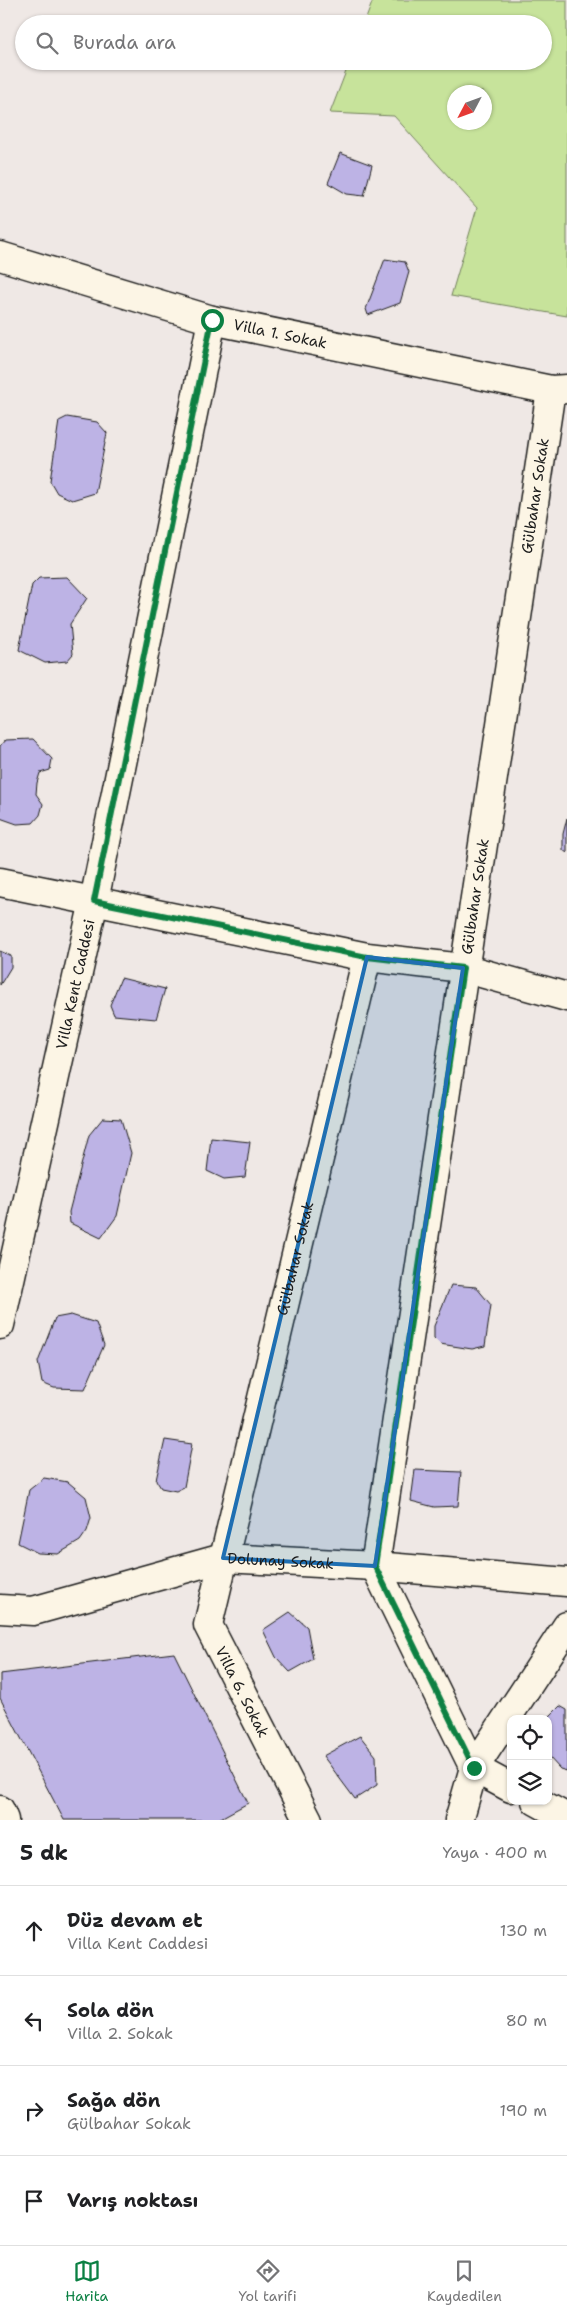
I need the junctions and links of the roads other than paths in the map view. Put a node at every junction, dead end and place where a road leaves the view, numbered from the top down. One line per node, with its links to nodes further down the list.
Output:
1 (0, 256): 2 (street, Villa 1. Sokak)
2 (212, 320): 3 (street, Villa 1. Sokak); 5 (street, Villa Kent Caddesi)
3 (559, 390): 7 (street, Gülbahar Sokak)
4 (0, 882): 5 (street)
5 (94, 901): 6 (street); 9 (street, Villa Kent Caddesi)
6 (367, 957): 7 (street); 10 (street, Gülbahar Sokak)
7 (463, 968): 8 (street); 11 (street, Gülbahar Sokak)
8 (567, 996)
9 (0, 1325)
10 (223, 1558): 11 (street, Dolunay Sokak); 13 (street, Dolunay Sokak); 21 (street, Villa 6. Sokak)
11 (375, 1566): 12 (street, Dolunay Sokak); 15 (street)
12 (567, 1582)
13 (0, 1609)
14 (567, 1626): 15 (street)
15 (474, 1768): 16 (street); 22 (street)
16 (507, 1786)
17 (543, 1805): 19 (street)
18 (0, 1810): 20 (street)
19 (567, 1818)
20 (4, 1820)
21 (308, 1820)
22 (458, 1820)

